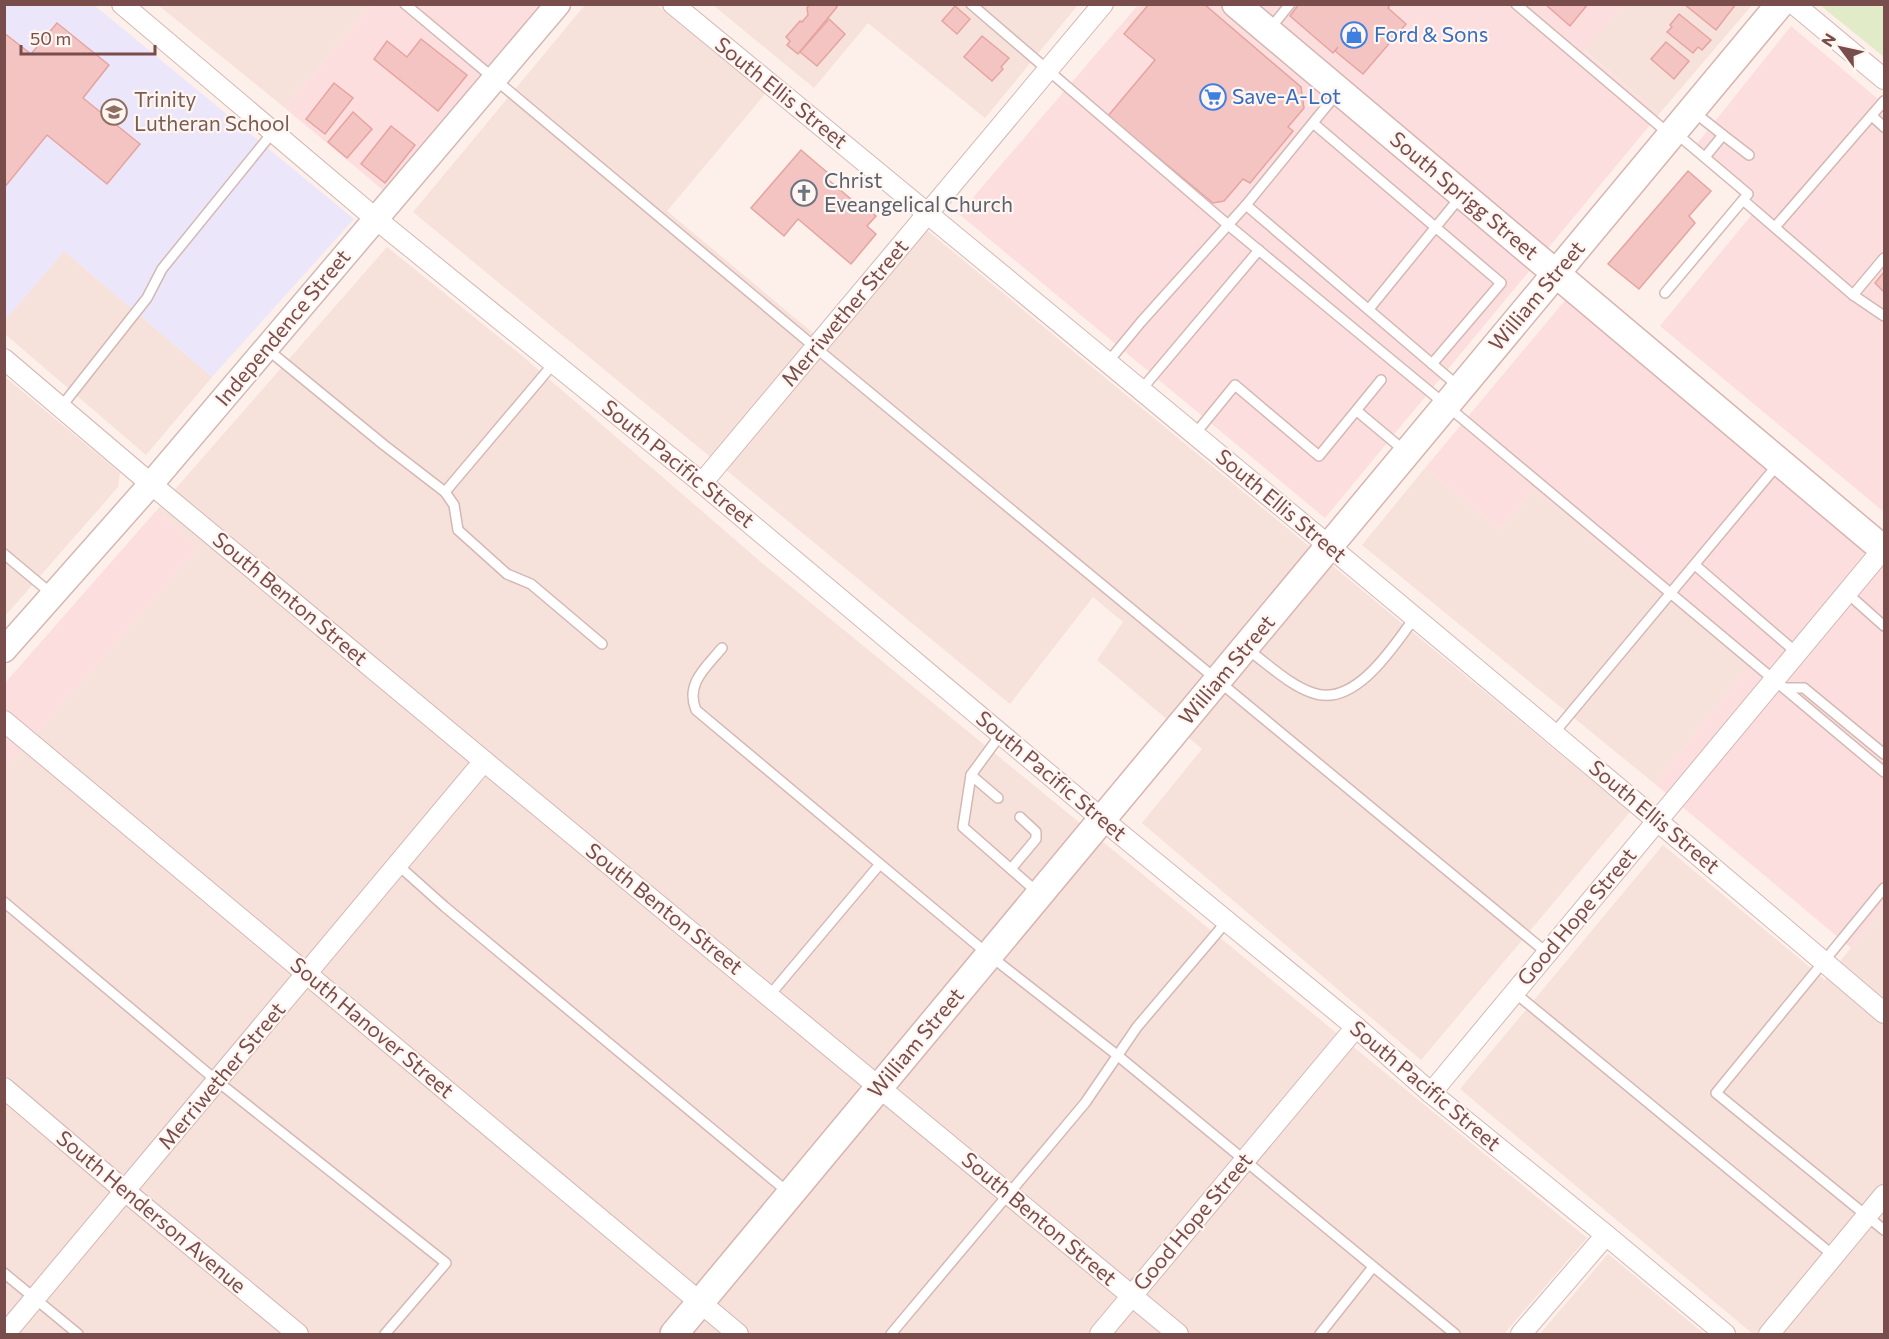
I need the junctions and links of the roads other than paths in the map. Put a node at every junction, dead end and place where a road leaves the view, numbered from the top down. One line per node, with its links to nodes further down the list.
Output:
1 (122, 4): 22 (street, South Pacific Street)
2 (405, 4): 15 (lane)
3 (558, 4): 15 (street, Independence Street)
4 (673, 4): 30 (street, South Ellis Street)
5 (971, 4): 13 (lane)
6 (1103, 4): 13 (street, Merriwether Street)
7 (1236, 4): 12 (main road, South Sprigg Street)
8 (1290, 4): 12 (lane)
9 (1516, 4): 23 (lane)
10 (1780, 4): 18 (main road, William Street)
11 (1794, 4): 14 (street)
12 (1268, 31): 16 (main road, South Sprigg Street)
13 (1047, 71): 30 (street, Merriwether Street); 32 (lane)
14 (1884, 79)
15 (494, 80): 31 (street, Independence Street); 43 (lane)
16 (1339, 91): 20 (lane); 27 (main road, South Sprigg Street)
17 (1884, 101): 19 (lane)
18 (1692, 110): 23 (main road, William Street); 24 (lane)
19 (1872, 116): 21 (lane); 33 (lane)
20 (1312, 123): 29 (lane); 34 (lane)
21 (1884, 127)
22 (273, 132): 31 (street, South Pacific Street); 51 (lane)
23 (1672, 134): 26 (lane); 37 (main road, William Street)
24 (1723, 135): 25 (lane); 26 (lane)
25 (1749, 155)
26 (1705, 157): 28 (lane)
27 (1462, 194): 34 (lane); 37 (main road, South Sprigg Street)
28 (1743, 200): 33 (lane); 38 (lane)
29 (1246, 205): 32 (lane); 40 (lane)
30 (928, 214): 43 (street, Merriwether Street); 45 (street, South Ellis Street)
31 (376, 219): 42 (street, Independence Street); 46 (street, South Pacific Street)
32 (1227, 224): 35 (lane); 45 (lane)
33 (1774, 227): 39 (lane)
34 (1435, 228): 40 (lane); 47 (lane)
35 (1259, 250): 49 (lane); 50 (lane)
36 (1884, 258): 39 (lane)
37 (1556, 273): 50 (main road, William Street); 55 (main road, South Sprigg Street)
38 (1665, 293)
39 (1853, 295): 41 (lane)
40 (1369, 309): 47 (lane)
41 (1884, 316)
42 (266, 348): 57 (street, Independence Street); 58 (lane)
43 (816, 348): 56 (street, Merriwether Street); 73 (lane)
44 (4, 359): 51 (street, South Benton Street)
45 (1108, 362): 49 (street, South Ellis Street)
46 (554, 363): 56 (street, South Pacific Street); 58 (lane)
47 (1432, 364): 50 (lane)
48 (1381, 380): 52 (lane)
49 (1141, 390): 53 (street, South Ellis Street)
50 (1453, 397): 54 (main road, William Street); 64 (lane)
51 (61, 407): 57 (street, South Benton Street)
52 (1357, 411): 53 (lane); 54 (lane)
53 (1195, 434): 59 (street, South Ellis Street)
54 (1407, 453): 59 (main road, William Street)
55 (1780, 462): 60 (main road, South Sprigg Street); 62 (lane)
56 (702, 483): 77 (street, South Pacific Street)
57 (151, 484): 65 (street, Independence Street); 79 (street, South Benton Street)
58 (445, 492): 68 (lane)
59 (1329, 546): 66 (street, South Ellis Street); 69 (main road, William Street)
60 (1884, 549): 63 (street, Good Hope Street)
61 (4, 554): 65 (lane)
62 (1695, 565): 64 (lane); 72 (lane)
63 (1846, 593): 67 (lane); 72 (street, Good Hope Street)
64 (1671, 594): 74 (lane); 76 (lane)
65 (53, 595): 71 (street, Independence Street)
66 (1414, 617): 69 (lane); 76 (street, South Ellis Street)
67 (1884, 626)
68 (602, 644)
69 (1245, 647): 73 (main road, William Street)
70 (722, 648): 86 (lane)
71 (4, 650)
72 (1797, 653): 74 (street, Good Hope Street)
73 (1218, 680): 84 (main road, William Street); 93 (lane)
74 (1779, 684): 78 (lane); 80 (lane); 85 (street, Good Hope Street)
75 (4, 721): 96 (street, South Hanover Street)
76 (1554, 733): 85 (street, South Ellis Street)
77 (1001, 734): 81 (lane); 84 (street, South Pacific Street)
78 (1884, 754)
79 (484, 761): 87 (street, Merriwether Street); 98 (street, South Benton Street)
80 (1884, 772)
81 (971, 775): 82 (lane); 88 (lane)
82 (998, 798)
83 (1020, 817): 88 (lane)
84 (1102, 819): 90 (main road, William Street); 92 (street, South Pacific Street)
85 (1658, 820): 93 (street, Good Hope Street); 95 (street, South Ellis Street)
86 (880, 864): 94 (lane); 98 (lane)
87 (398, 865): 96 (street, Merriwether Street); 108 (lane)
88 (1011, 869): 90 (lane)
89 (1884, 888): 95 (lane)
90 (1040, 894): 94 (main road, William Street)
91 (4, 902): 102 (lane)
92 (1227, 921): 100 (street, South Pacific Street); 101 (lane)
93 (1547, 953): 97 (street, Good Hope Street)
94 (989, 955): 101 (lane); 103 (main road, William Street)
95 (1824, 961): 99 (street, South Ellis Street); 111 (lane)
96 (307, 974): 102 (street, Merriwether Street); 119 (street, South Hanover Street)
97 (1514, 992): 105 (street, Good Hope Street); 114 (lane)
98 (769, 996): 103 (street, South Benton Street)
99 (1884, 1013)
100 (1356, 1027): 105 (street, South Pacific Street); 106 (street, Good Hope Street)
101 (1117, 1055): 106 (lane); 109 (lane)
102 (217, 1081): 107 (street, Merriwether Street); 125 (lane)
103 (880, 1087): 108 (main road, William Street); 109 (street, South Benton Street)
104 (4, 1088): 107 (street, South Henderson Avenue)
105 (1431, 1093): 113 (street, South Pacific Street)
106 (1245, 1160): 115 (lane); 117 (street, Good Hope Street)
107 (125, 1191): 118 (street, Merriwether Street); 124 (street, South Henderson Avenue)
108 (791, 1194): 119 (main road, William Street)
109 (1008, 1194): 117 (street, South Benton Street); 127 (lane)
110 (1884, 1195): 111 (street)
111 (1867, 1216): 112 (lane); 114 (street)
112 (1884, 1230)
113 (1606, 1235): 121 (street, South Pacific Street); 132 (street)
114 (1834, 1256): 133 (street)
115 (1373, 1267): 130 (lane); 131 (lane)
116 (4, 1274): 118 (lane)
117 (1133, 1296): 128 (street, Good Hope Street); 129 (street, South Benton Street)
118 (35, 1299): 122 (street, Merriwether Street); 123 (lane)
119 (701, 1302): 120 (street, South Hanover Street); 126 (main road, William Street)
120 (731, 1332)
121 (1717, 1332)
122 (5, 1335)
123 (78, 1335)
124 (298, 1335)
125 (385, 1335)
126 (674, 1335)
127 (891, 1335)
128 (1100, 1335)
129 (1178, 1335)
130 (1320, 1335)
131 (1455, 1335)
132 (1521, 1335)
133 (1769, 1335)

